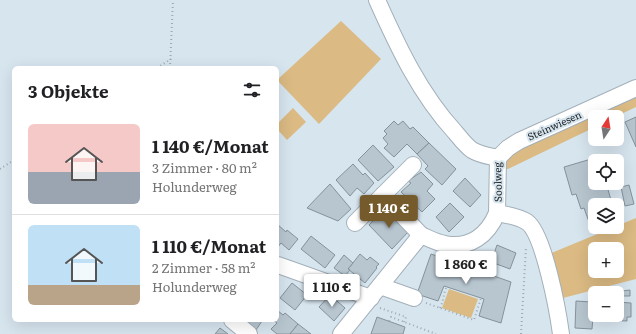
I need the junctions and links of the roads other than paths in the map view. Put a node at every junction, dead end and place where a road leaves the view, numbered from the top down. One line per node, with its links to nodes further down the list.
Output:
1 (377, 0): 3 (street, Soolweg)
2 (636, 88): 3 (street, Steinwiesen)
3 (498, 158): 6 (street, Soolweg)
4 (413, 165): 5 (street)
5 (383, 195): 7 (street); 8 (street)
6 (497, 213): 8 (street); 15 (street, Soolweg)
7 (355, 223)
8 (421, 235): 10 (street)
9 (279, 265): 10 (street)
10 (372, 296): 11 (street); 14 (street)
11 (414, 298)
12 (234, 322): 13 (street)
13 (249, 334)
14 (341, 334)
15 (561, 334)

